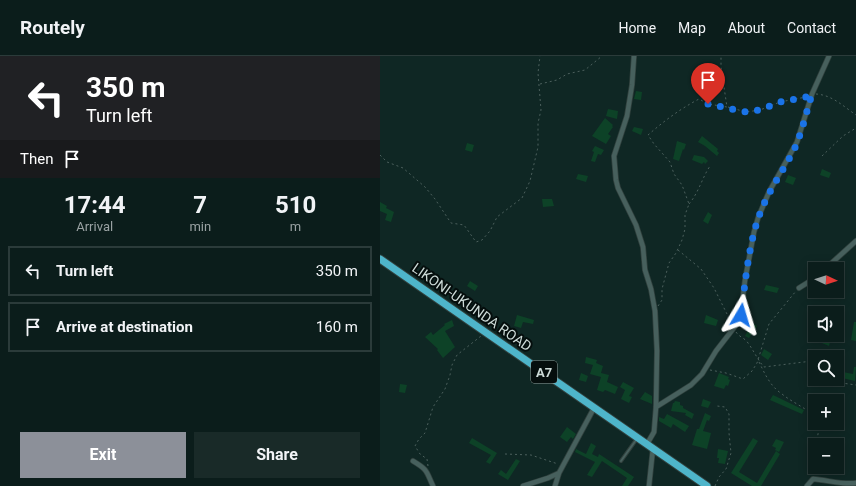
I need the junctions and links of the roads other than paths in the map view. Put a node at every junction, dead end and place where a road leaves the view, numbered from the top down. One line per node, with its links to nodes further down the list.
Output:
1 (634, 56): 8 (street)
2 (829, 56): 8 (street)
3 (856, 241): 5 (street)
4 (380, 259): 9 (highway, LIKONI-UKUNDA ROAD / A7)
5 (833, 262)
6 (808, 282): 7 (street)
7 (799, 288)
8 (656, 407): 11 (street)
9 (594, 408): 10 (highway, LIKONI-UKUNDA ROAD / A7); 14 (street)
10 (638, 437): 11 (highway, LIKONI-UKUNDA ROAD / A7); 13 (lane)
11 (650, 446): 19 (street); 20 (highway, LIKONI-UKUNDA ROAD / A7)
12 (413, 461): 16 (street)
13 (621, 461)
14 (559, 473): 17 (street); 18 (street)
15 (856, 484): 21 (street)
16 (433, 486)
17 (523, 486)
18 (555, 486)
19 (649, 486)
20 (707, 486)
21 (807, 486)

